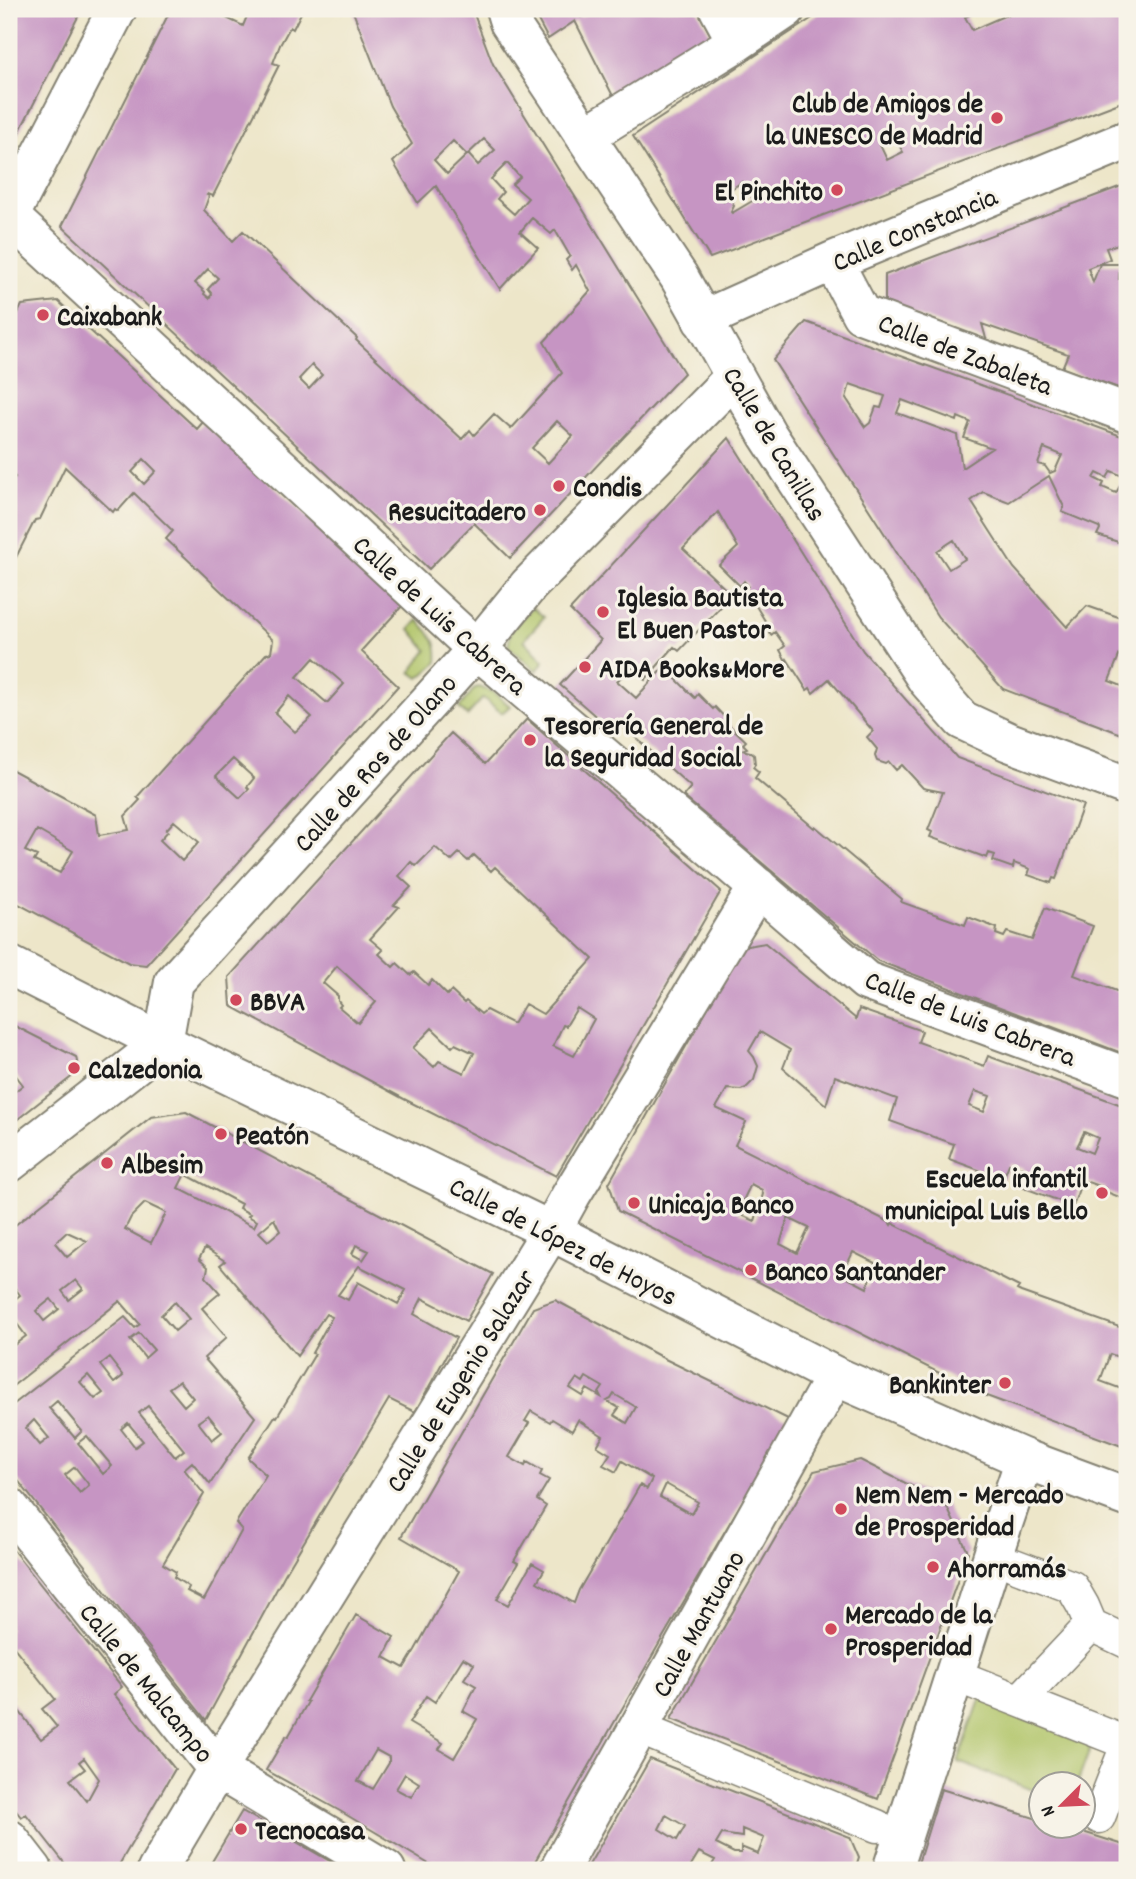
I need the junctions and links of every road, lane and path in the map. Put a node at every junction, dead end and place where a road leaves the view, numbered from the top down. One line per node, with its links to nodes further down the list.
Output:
1 (117, 9): 8 (street)
2 (505, 9): 6 (street, Calle de Canillas)
3 (719, 9): 5 (street)
4 (786, 9): 5 (street)
5 (737, 42): 6 (street)
6 (585, 136): 10 (street, Calle de Canillas)
7 (1127, 140): 9 (street, Calle Constancia)
8 (9, 217): 13 (street, Calle de Luis Cabrera)
9 (833, 261): 10 (street, Calle Constancia); 12 (street, Calle de Zabaleta)
10 (702, 320): 11 (street, Calle de Canillas)
11 (734, 377): 13 (street, Calle de Ros de Olano); 14 (street, Calle de Canillas)
12 (1127, 414)
13 (477, 649): 15 (street, Calle de Luis Cabrera); 17 (street, Calle de Ros de Olano)
14 (1127, 786)
15 (758, 887): 18 (street, Calle de Luis Cabrera); 20 (street, Calle de Eugenio Salazar)
16 (9, 965): 17 (street, Calle de López de Hoyos)
17 (163, 1043): 19 (street); 20 (street, Calle de López de Hoyos)
18 (1127, 1077)
19 (9, 1163)
20 (551, 1231): 21 (street, Calle de López de Hoyos); 32 (street, Calle de Eugenio Salazar)
21 (835, 1376): 22 (street, Calle de López de Hoyos); 30 (street, Calle Mantuano)
22 (1025, 1459): 23 (street, Calle de López de Hoyos); 40 (street)
23 (1127, 1497)
24 (9, 1507): 32 (street, Calle de Malcampo)
25 (1014, 1566): 26 (street)
26 (1091, 1625): 27 (street); 29 (street)
27 (1127, 1642)
28 (972, 1682): 29 (street)
29 (1020, 1700): 31 (street)
30 (638, 1728): 34 (street); 39 (street, Calle Mantuano)
31 (1127, 1744): 33 (street)
32 (217, 1769): 37 (street, Calle de Eugenio Salazar); 38 (street, Calle de Malcampo)
33 (1099, 1817)
34 (877, 1826)
35 (9, 1839): 36 (street)
36 (33, 1870)
37 (157, 1870)
38 (386, 1870)
39 (559, 1870)
40 (892, 1870)

